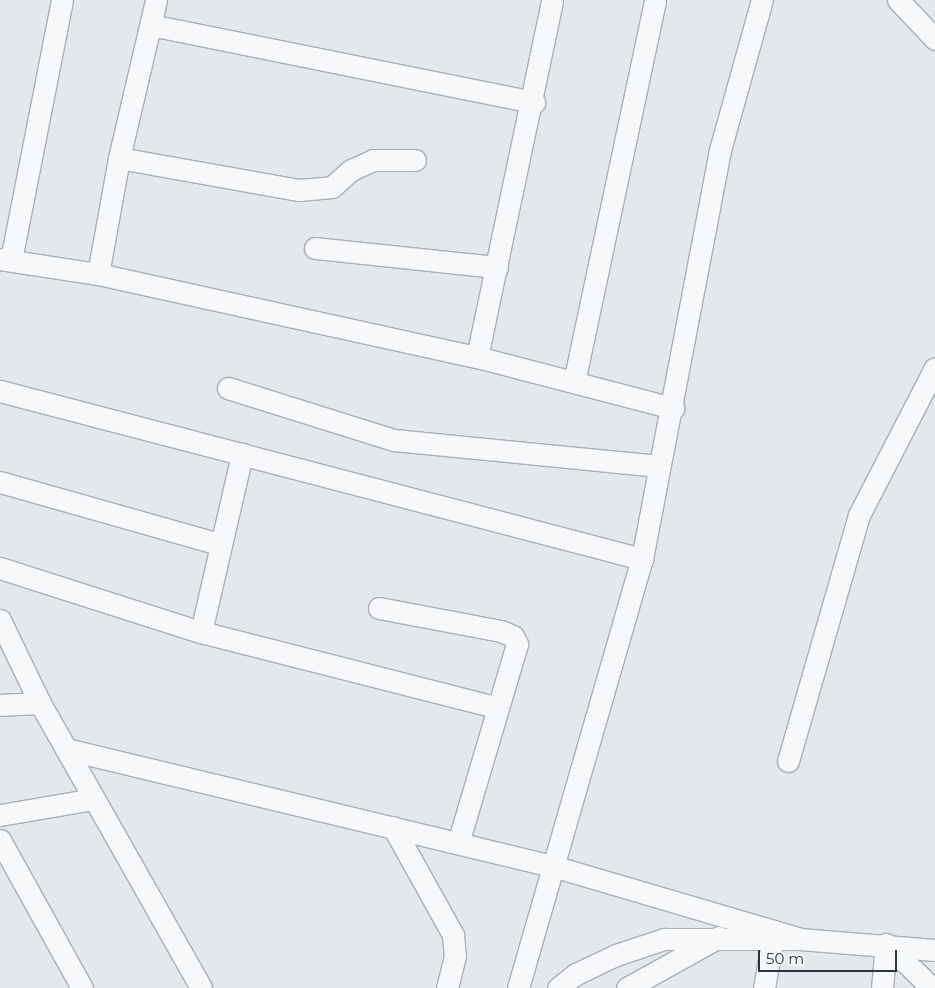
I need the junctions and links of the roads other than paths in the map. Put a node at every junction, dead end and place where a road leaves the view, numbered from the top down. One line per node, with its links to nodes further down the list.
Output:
1 (62, 0): 13 (street)
2 (156, 0): 7 (street)
3 (552, 0): 9 (street)
4 (655, 0): 18 (street)
5 (762, 0): 21 (street)
6 (909, 4): 8 (street)
7 (151, 25): 9 (street); 10 (street)
8 (935, 39)
9 (534, 102): 14 (street)
10 (119, 158): 11 (street); 15 (street)
11 (415, 160)
12 (315, 248): 14 (street)
13 (5, 260): 15 (street)
14 (497, 267): 16 (street)
15 (98, 274): 16 (street)
16 (477, 357): 18 (street)
17 (935, 368): 35 (street)
18 (574, 382): 21 (street)
19 (228, 388): 23 (street)
20 (0, 391): 22 (street)
21 (673, 408): 23 (street)
22 (242, 454): 25 (street); 26 (street)
23 (659, 466): 26 (street)
24 (0, 482): 25 (street)
25 (219, 544): 30 (street)
26 (642, 559): 41 (street)
27 (0, 568): 30 (street)
28 (379, 608): 33 (street)
29 (0, 620): 31 (street)
30 (200, 632): 33 (street)
31 (40, 703): 32 (street); 34 (street)
32 (0, 705)
33 (496, 707): 40 (street)
34 (66, 749): 36 (street); 38 (street)
35 (788, 761)
36 (94, 799): 37 (street); 47 (street)
37 (0, 815)
38 (393, 828): 40 (street); 48 (street)
39 (0, 840): 46 (street)
40 (458, 843): 41 (street)
41 (556, 867): 42 (street); 49 (street)
42 (773, 935): 43 (street); 44 (street); 52 (street)
43 (719, 936): 50 (street); 51 (street)
44 (886, 944): 45 (street); 53 (street); 54 (street)
45 (935, 950)
46 (82, 988)
47 (201, 988)
48 (447, 988)
49 (518, 988)
50 (558, 988)
51 (627, 988)
52 (764, 988)
53 (882, 988)
54 (932, 988)

